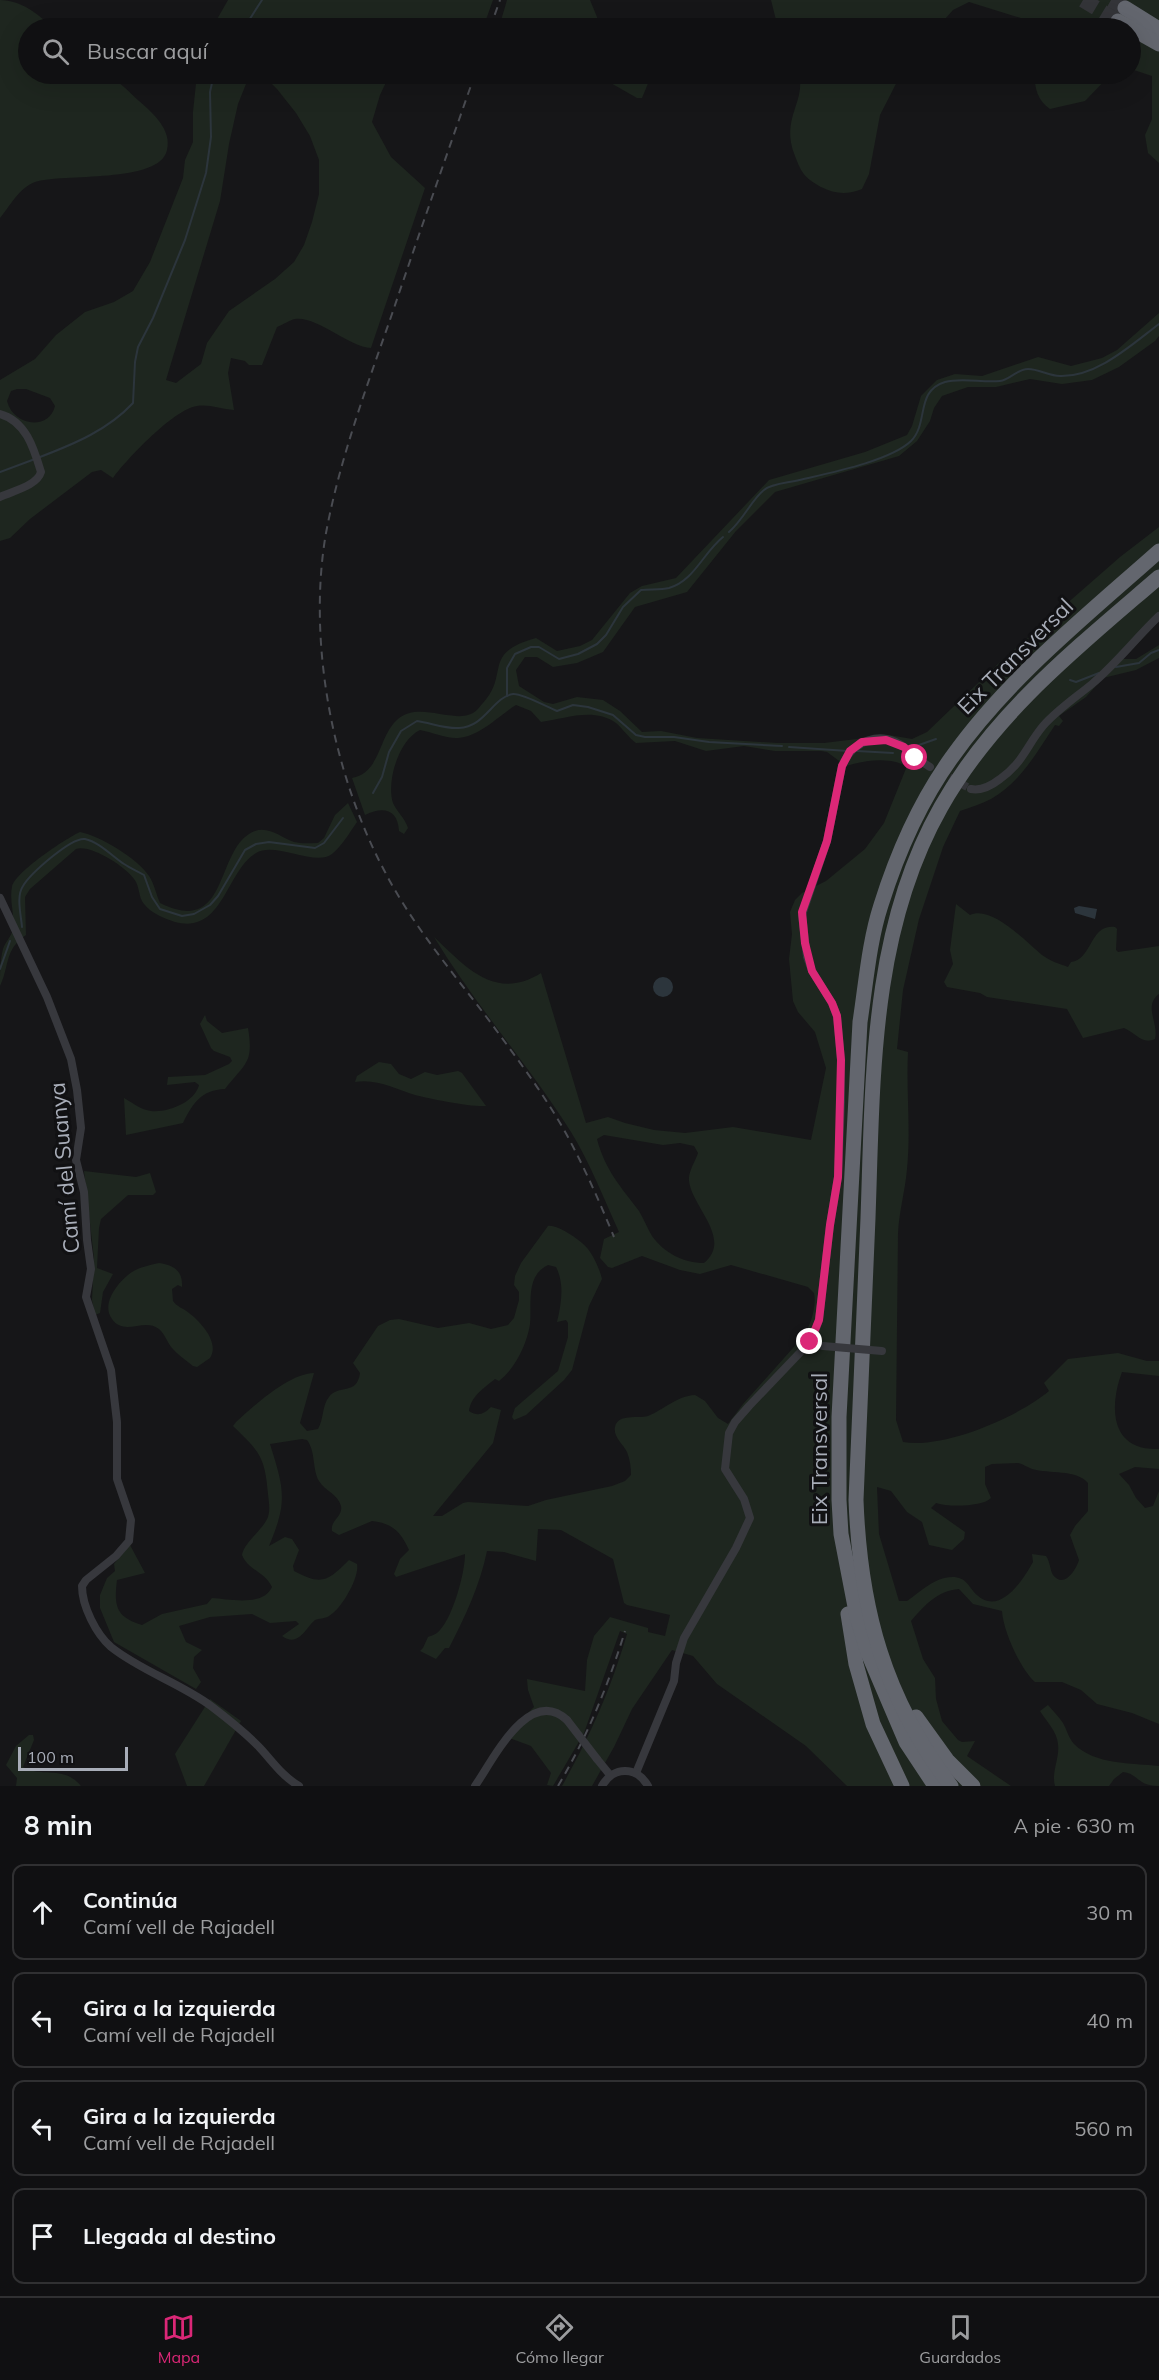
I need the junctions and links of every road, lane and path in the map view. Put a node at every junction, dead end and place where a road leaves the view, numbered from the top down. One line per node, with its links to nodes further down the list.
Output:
1 (1127, 18): 2 (highway)
2 (1132, 18)
3 (1141, 22): 5 (highway)
4 (1141, 29): 6 (highway)
5 (1159, 29)
6 (1159, 44)
7 (0, 414): 8 (street)
8 (0, 497)
9 (1159, 551): 17 (highway, Eix Transversal)
10 (1159, 577): 18 (highway, Eix Transversal)
11 (1159, 616): 13 (street)
12 (930, 768): 15 (street)
13 (971, 789)
14 (0, 898): 21 (street, Camí del Suanya)
15 (810, 1342): 16 (street, bridge); 19 (street)
16 (886, 1351)
17 (841, 1534): 25 (highway); 26 (highway, Eix Transversal)
18 (876, 1646): 27 (highway, Eix Transversal); 28 (highway)
19 (636, 1773): 20 (street); 24 (street)
20 (610, 1775): 22 (street, bridge); 23 (street)
21 (299, 1786)
22 (475, 1786)
23 (602, 1786)
24 (648, 1786)
25 (902, 1786)
26 (935, 1786)
27 (951, 1786)
28 (973, 1786)

